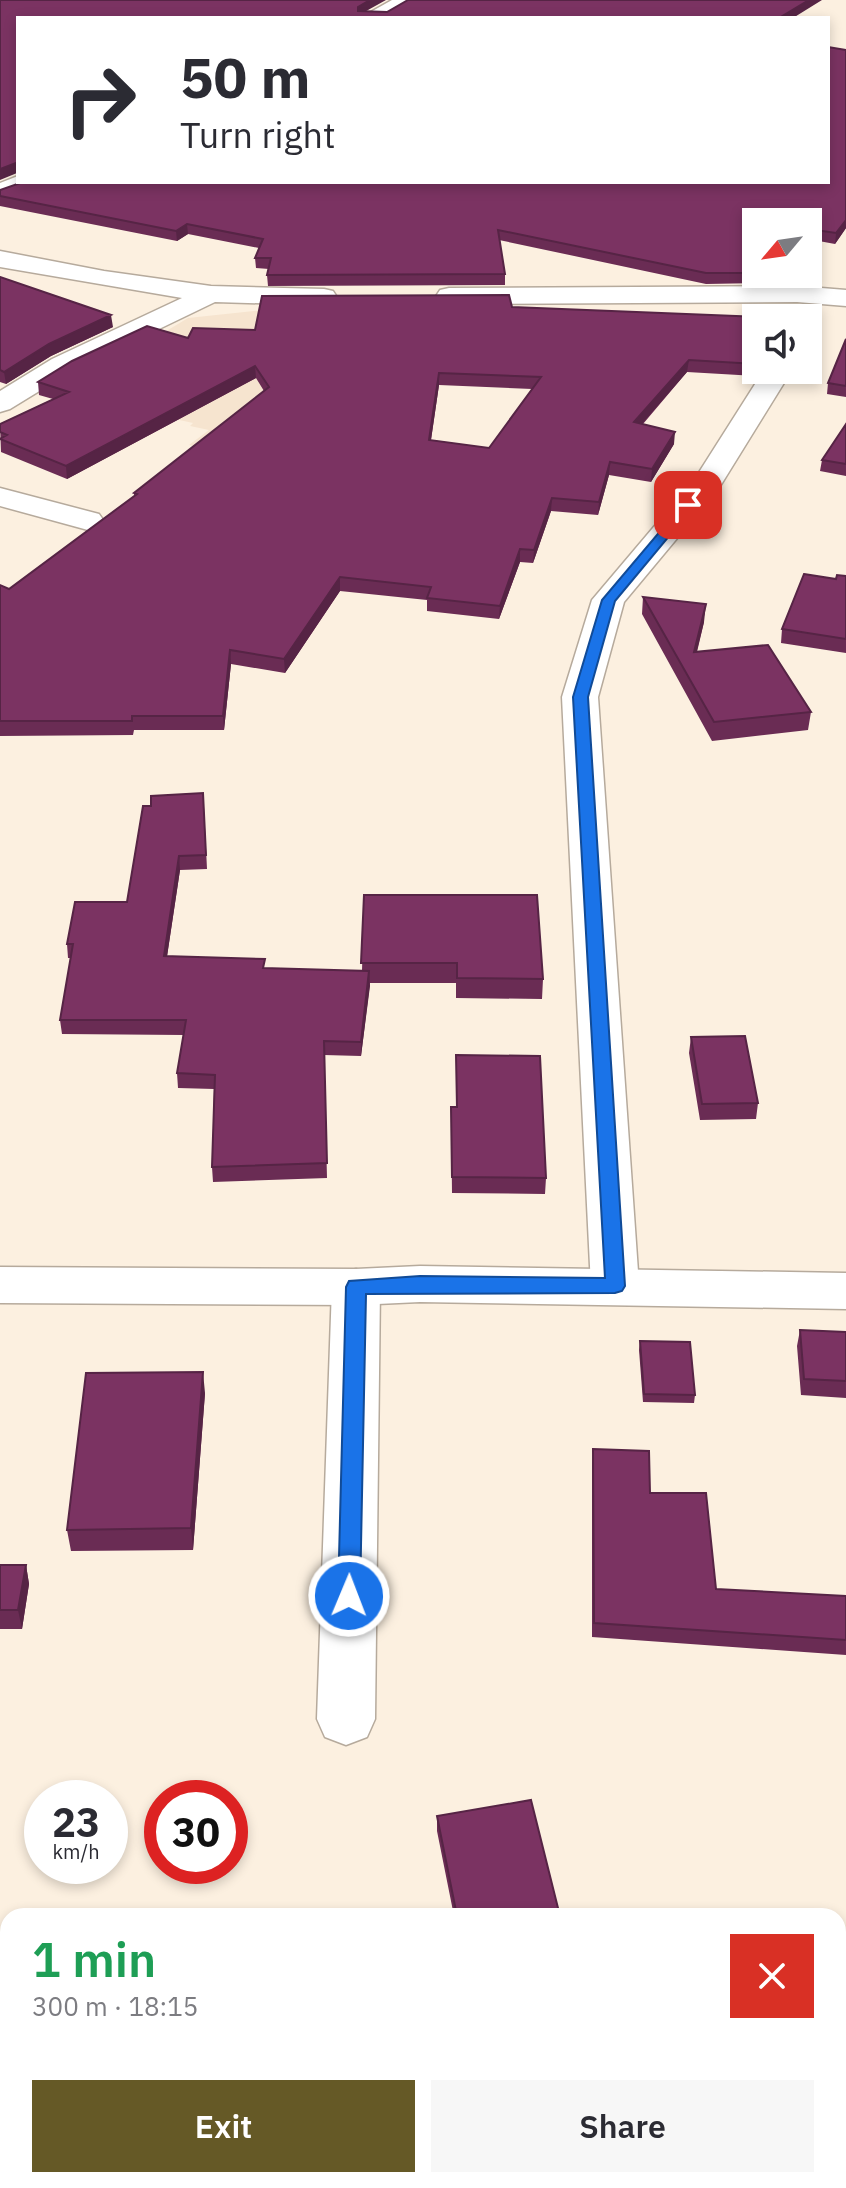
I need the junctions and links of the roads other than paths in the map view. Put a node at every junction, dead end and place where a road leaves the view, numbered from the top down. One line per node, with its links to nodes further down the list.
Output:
1 (401, 1): 2 (street)
2 (378, 16)
3 (0, 259): 4 (street)
4 (211, 294): 5 (street); 11 (street)
5 (343, 296)
6 (419, 296): 9 (street)
7 (846, 298): 8 (street)
8 (808, 304)
9 (742, 305)
10 (769, 384): 15 (street)
11 (0, 403)
12 (0, 497): 13 (street)
13 (88, 521)
14 (0, 1285): 16 (street)
15 (615, 1286): 16 (street); 17 (street)
16 (356, 1287): 18 (street)
17 (846, 1291)
18 (346, 1719)

